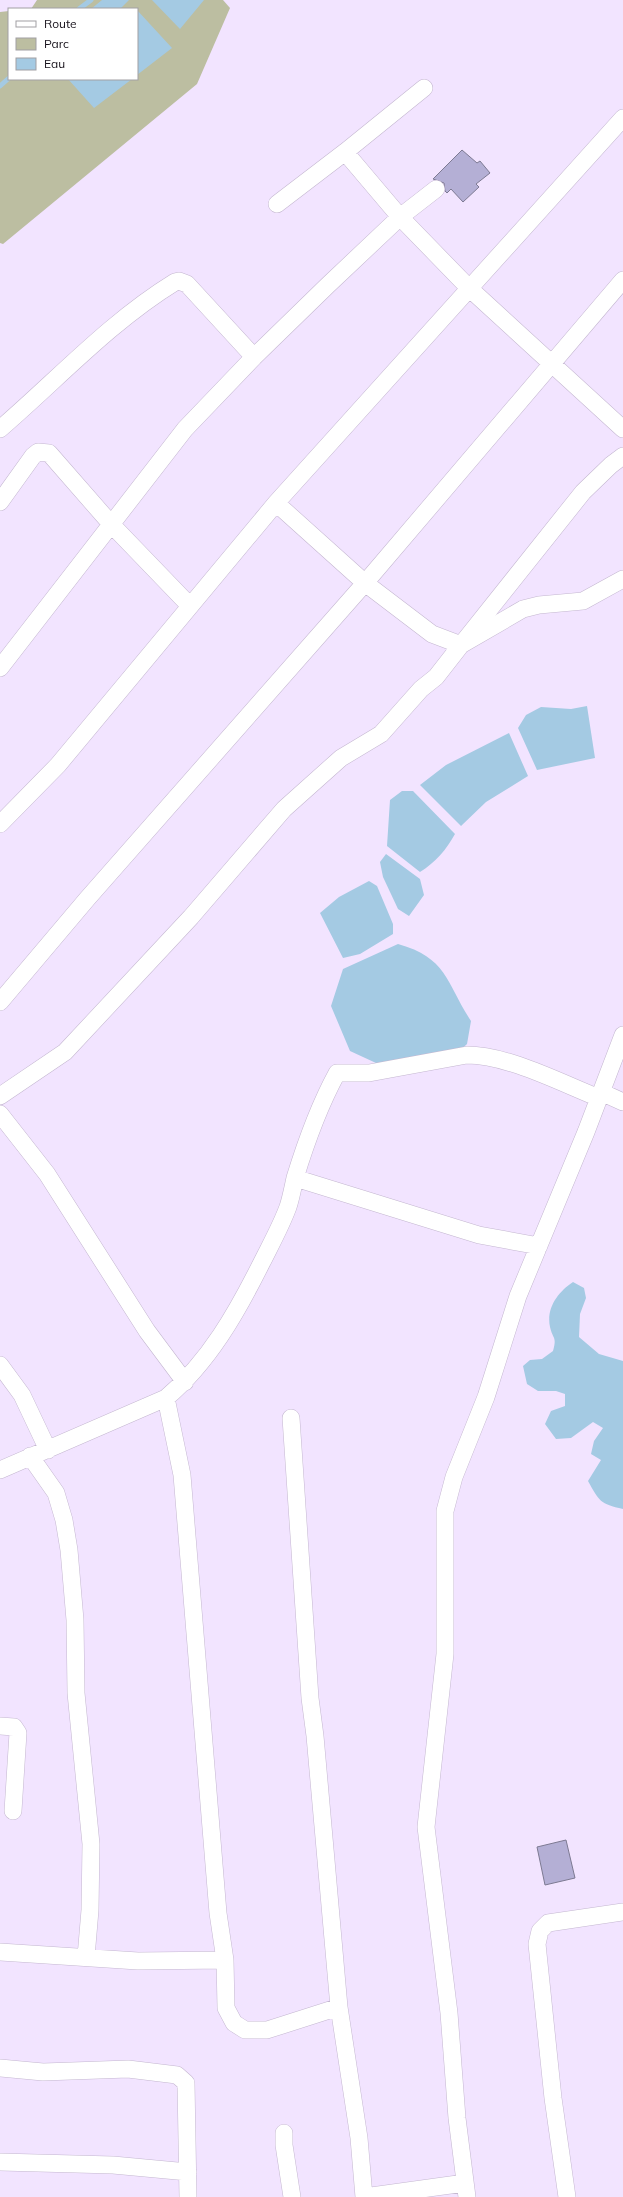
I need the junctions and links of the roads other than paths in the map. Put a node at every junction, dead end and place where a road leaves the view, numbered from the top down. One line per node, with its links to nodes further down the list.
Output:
1 (424, 88): 3 (street)
2 (623, 118): 8 (street)
3 (345, 152): 5 (street); 6 (street)
4 (436, 189): 6 (street)
5 (277, 204)
6 (400, 217): 8 (street); 9 (street)
7 (623, 280): 10 (street)
8 (469, 288): 10 (street); 15 (street)
9 (254, 357): 11 (street); 16 (street)
10 (552, 363): 12 (street); 18 (street)
11 (0, 429)
12 (623, 429)
13 (623, 456): 20 (street)
14 (0, 502): 16 (street)
15 (276, 503): 18 (street); 19 (street)
16 (111, 524): 19 (street); 21 (street)
17 (623, 579): 20 (street)
18 (365, 583): 20 (street); 23 (street)
19 (190, 606): 22 (street)
20 (461, 645): 26 (street)
21 (0, 668)
22 (0, 824)
23 (0, 1002)
24 (623, 1035): 25 (street)
25 (600, 1095): 27 (street); 29 (street); 30 (street)
26 (0, 1096)
27 (623, 1102)
28 (0, 1114): 32 (street)
29 (295, 1178): 30 (street); 32 (street)
30 (539, 1246): 49 (street)
31 (0, 1365): 35 (street)
32 (186, 1382): 33 (street)
33 (166, 1398): 35 (street); 43 (street)
34 (291, 1418): 44 (street)
35 (48, 1450): 36 (street)
36 (30, 1456): 37 (street); 42 (street)
37 (0, 1470)
38 (0, 1726): 39 (street)
39 (13, 1812)
40 (623, 1912): 53 (street)
41 (0, 1952): 42 (street)
42 (86, 1957): 43 (street)
43 (225, 1960): 44 (street)
44 (339, 2007): 52 (street)
45 (0, 2068): 48 (street)
46 (284, 2133): 51 (street)
47 (0, 2162): 48 (street)
48 (188, 2172): 50 (street)
49 (466, 2190): 52 (street)
50 (188, 2197)
51 (292, 2197)
52 (364, 2197)
53 (567, 2197)

